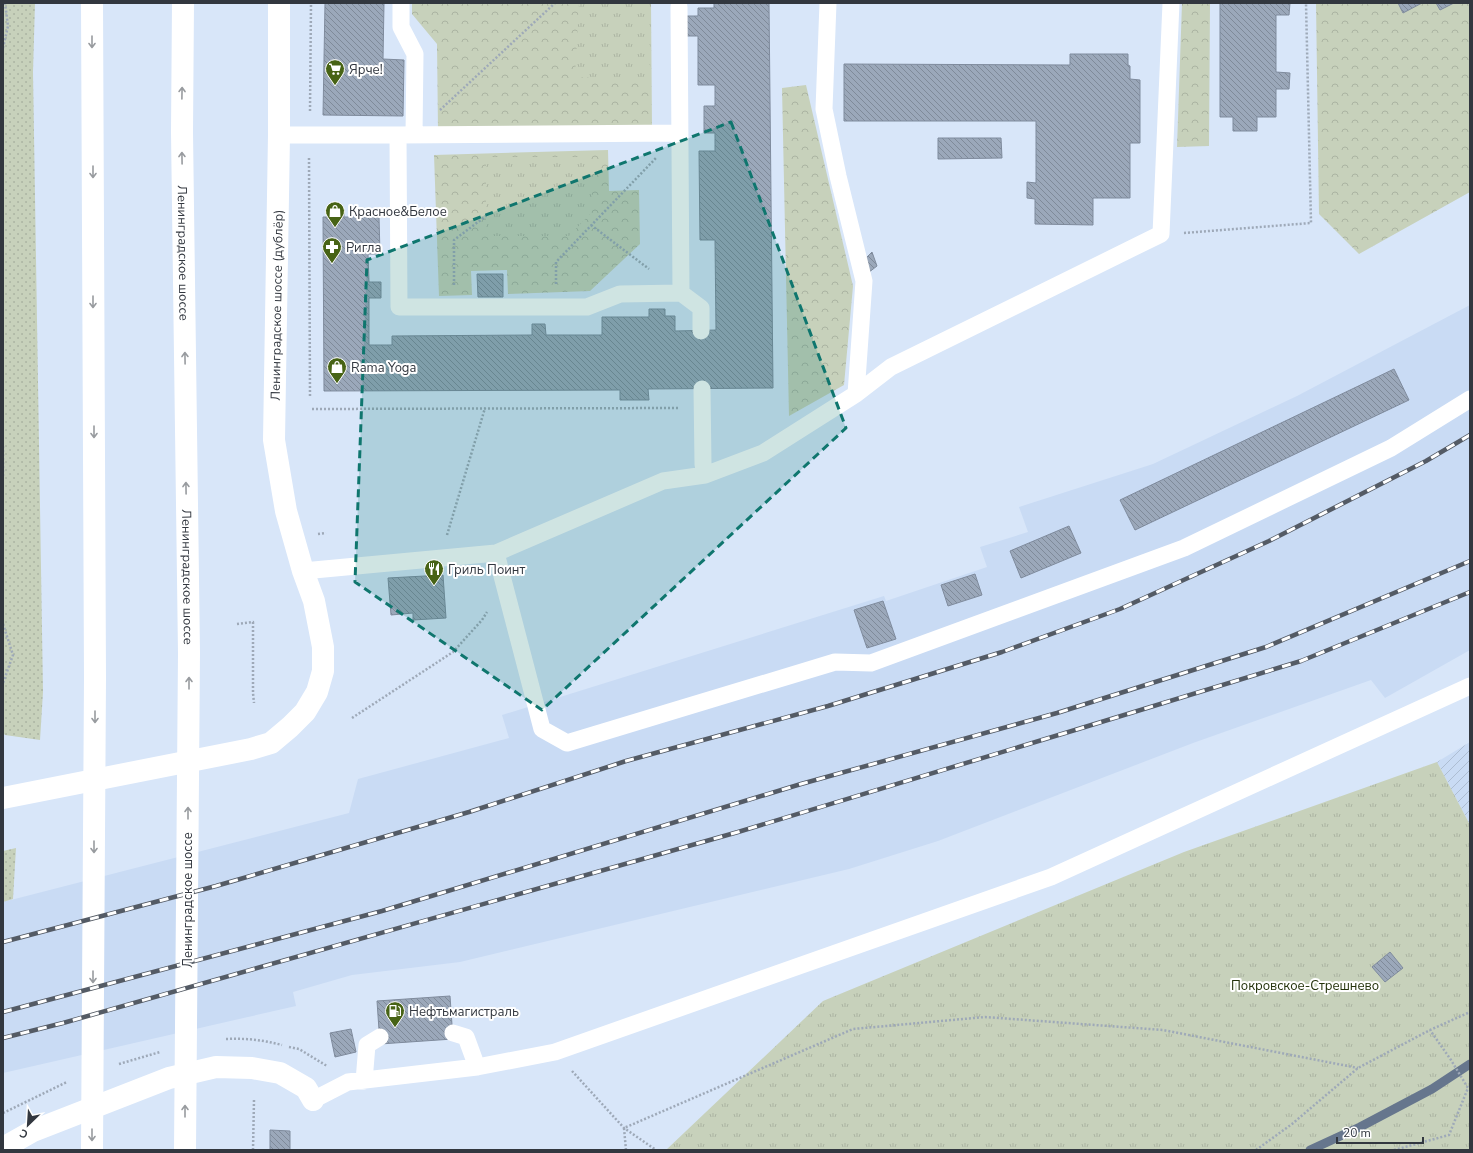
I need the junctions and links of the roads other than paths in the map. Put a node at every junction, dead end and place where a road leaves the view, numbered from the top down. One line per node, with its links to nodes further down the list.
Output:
1 (183, 3): 28 (main road, Ленинградское шоссе, one-way to 1)
2 (279, 3): 10 (main road, Ленинградское шоссе (дублёр))
3 (401, 3): 9 (lane)
4 (828, 3): 14 (lane)
5 (1171, 3): 14 (lane)
6 (91, 7): 27 (main road, one-way to 27)
7 (679, 7): 8 (lane)
8 (680, 133): 9 (lane); 11 (lane)
9 (406, 135): 10 (lane); 11 (lane)
10 (279, 136): 18 (main road, Ленинградское шоссе (дублёр))
11 (681, 293): 12 (lane)
12 (701, 330)
13 (702, 389): 16 (lane)
14 (856, 394): 16 (lane)
15 (1470, 399): 17 (lane)
16 (705, 475): 17 (lane)
17 (496, 553): 18 (lane)
18 (303, 571): 20 (main road, Ленинградское шоссе (дублёр))
19 (1470, 686): 23 (lane)
20 (3, 798)
21 (452, 1033): 23 (lane)
22 (380, 1037): 24 (lane)
23 (476, 1067): 24 (lane)
24 (364, 1081): 25 (lane)
25 (313, 1100): 26 (main road)
26 (3, 1148)
27 (92, 1150)
28 (185, 1150)

